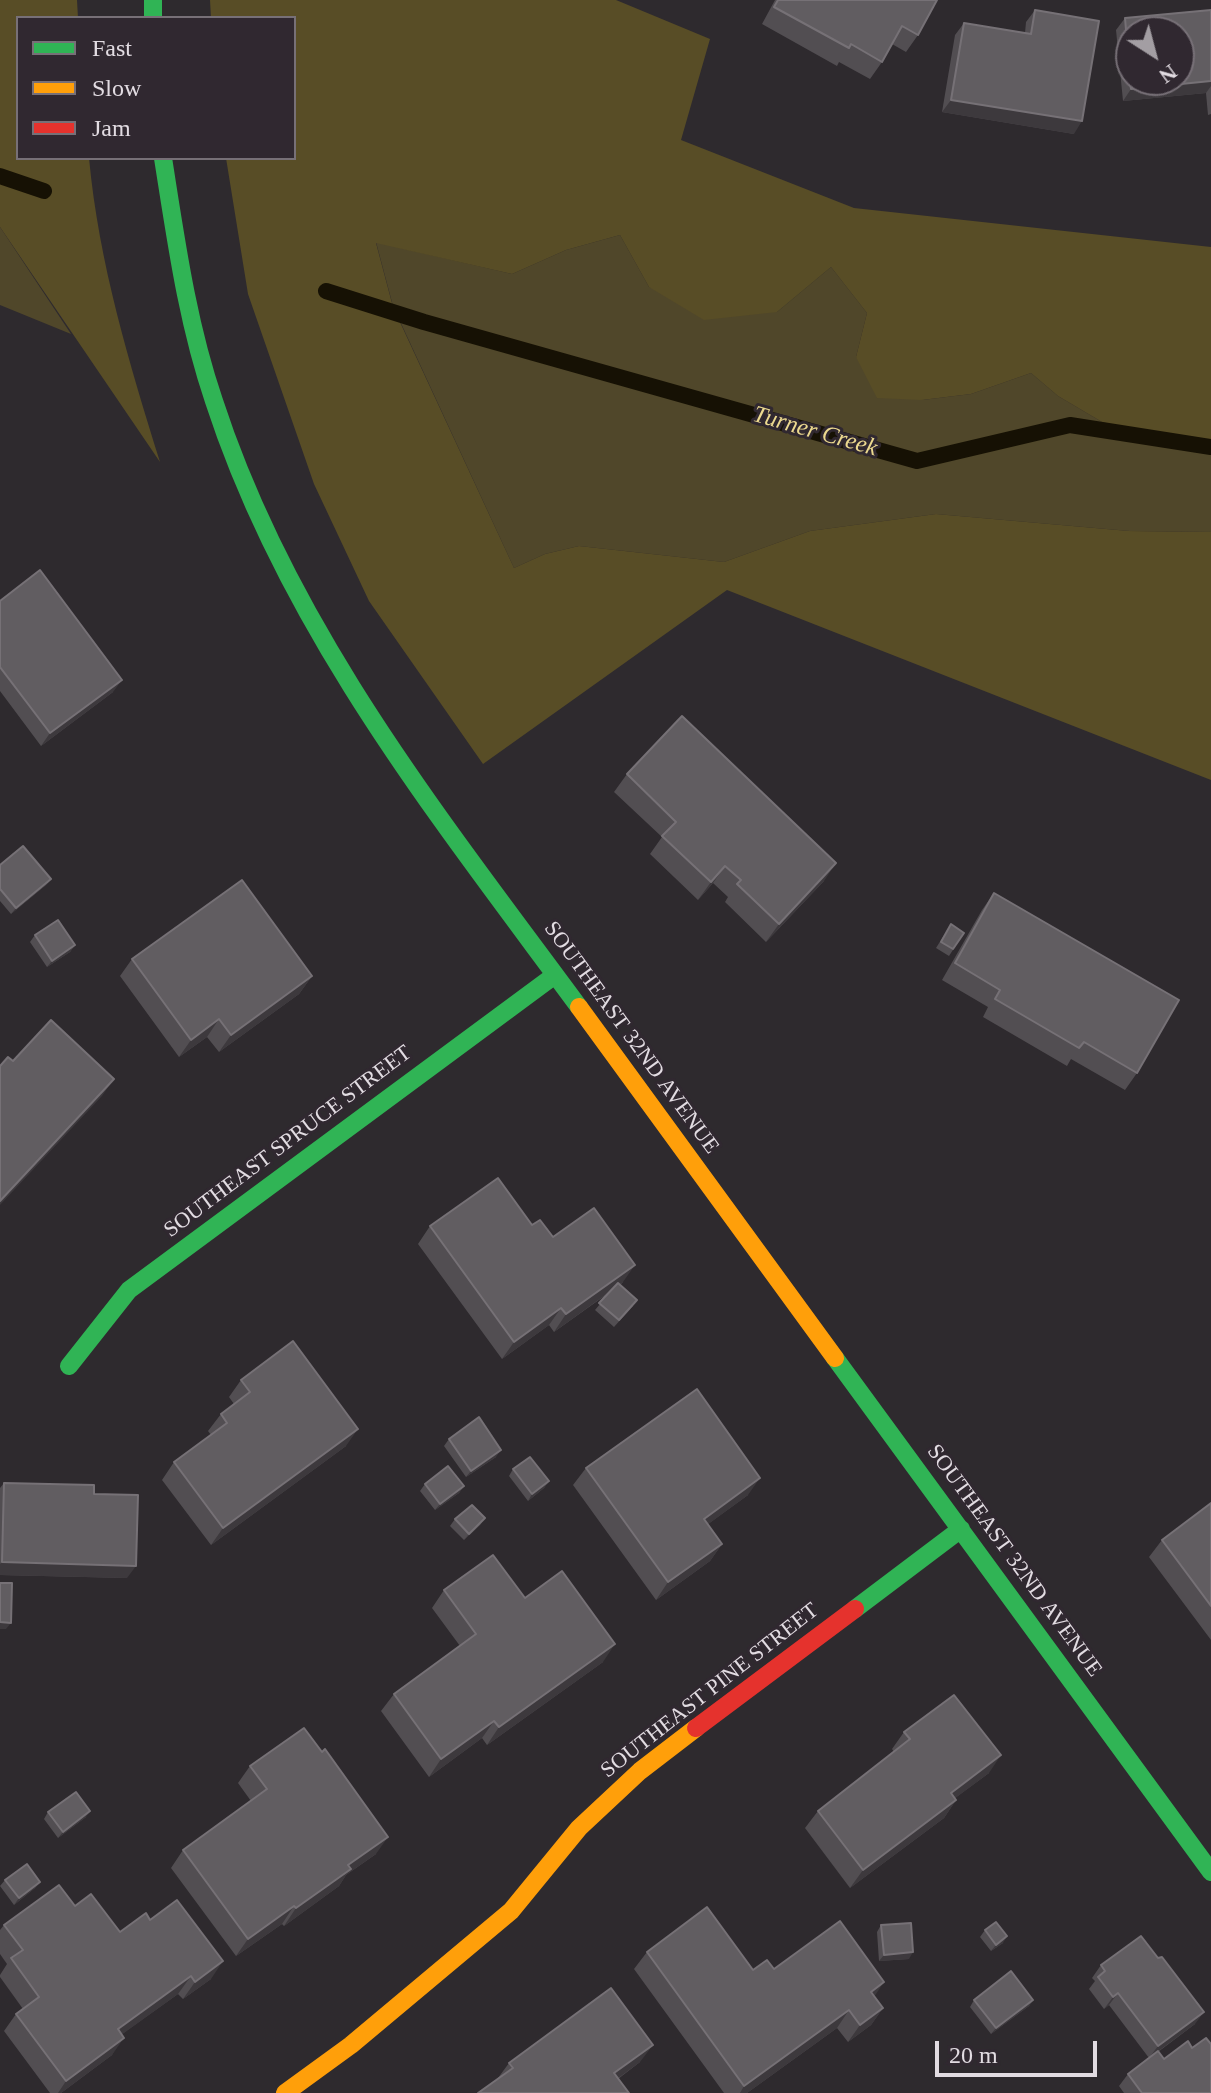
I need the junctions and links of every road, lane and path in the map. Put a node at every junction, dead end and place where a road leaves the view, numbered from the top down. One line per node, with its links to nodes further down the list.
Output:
1 (163, 160): 2 (main road, SOUTHEAST 32ND AVENUE)
2 (555, 975): 3 (main road, SOUTHEAST SPRUCE STREET); 4 (main road, SOUTHEAST 32ND AVENUE)
3 (69, 1366)
4 (961, 1529): 5 (main road, SOUTHEAST 32ND AVENUE); 6 (main road, SOUTHEAST PINE STREET)
5 (1211, 1872)
6 (285, 2093)

